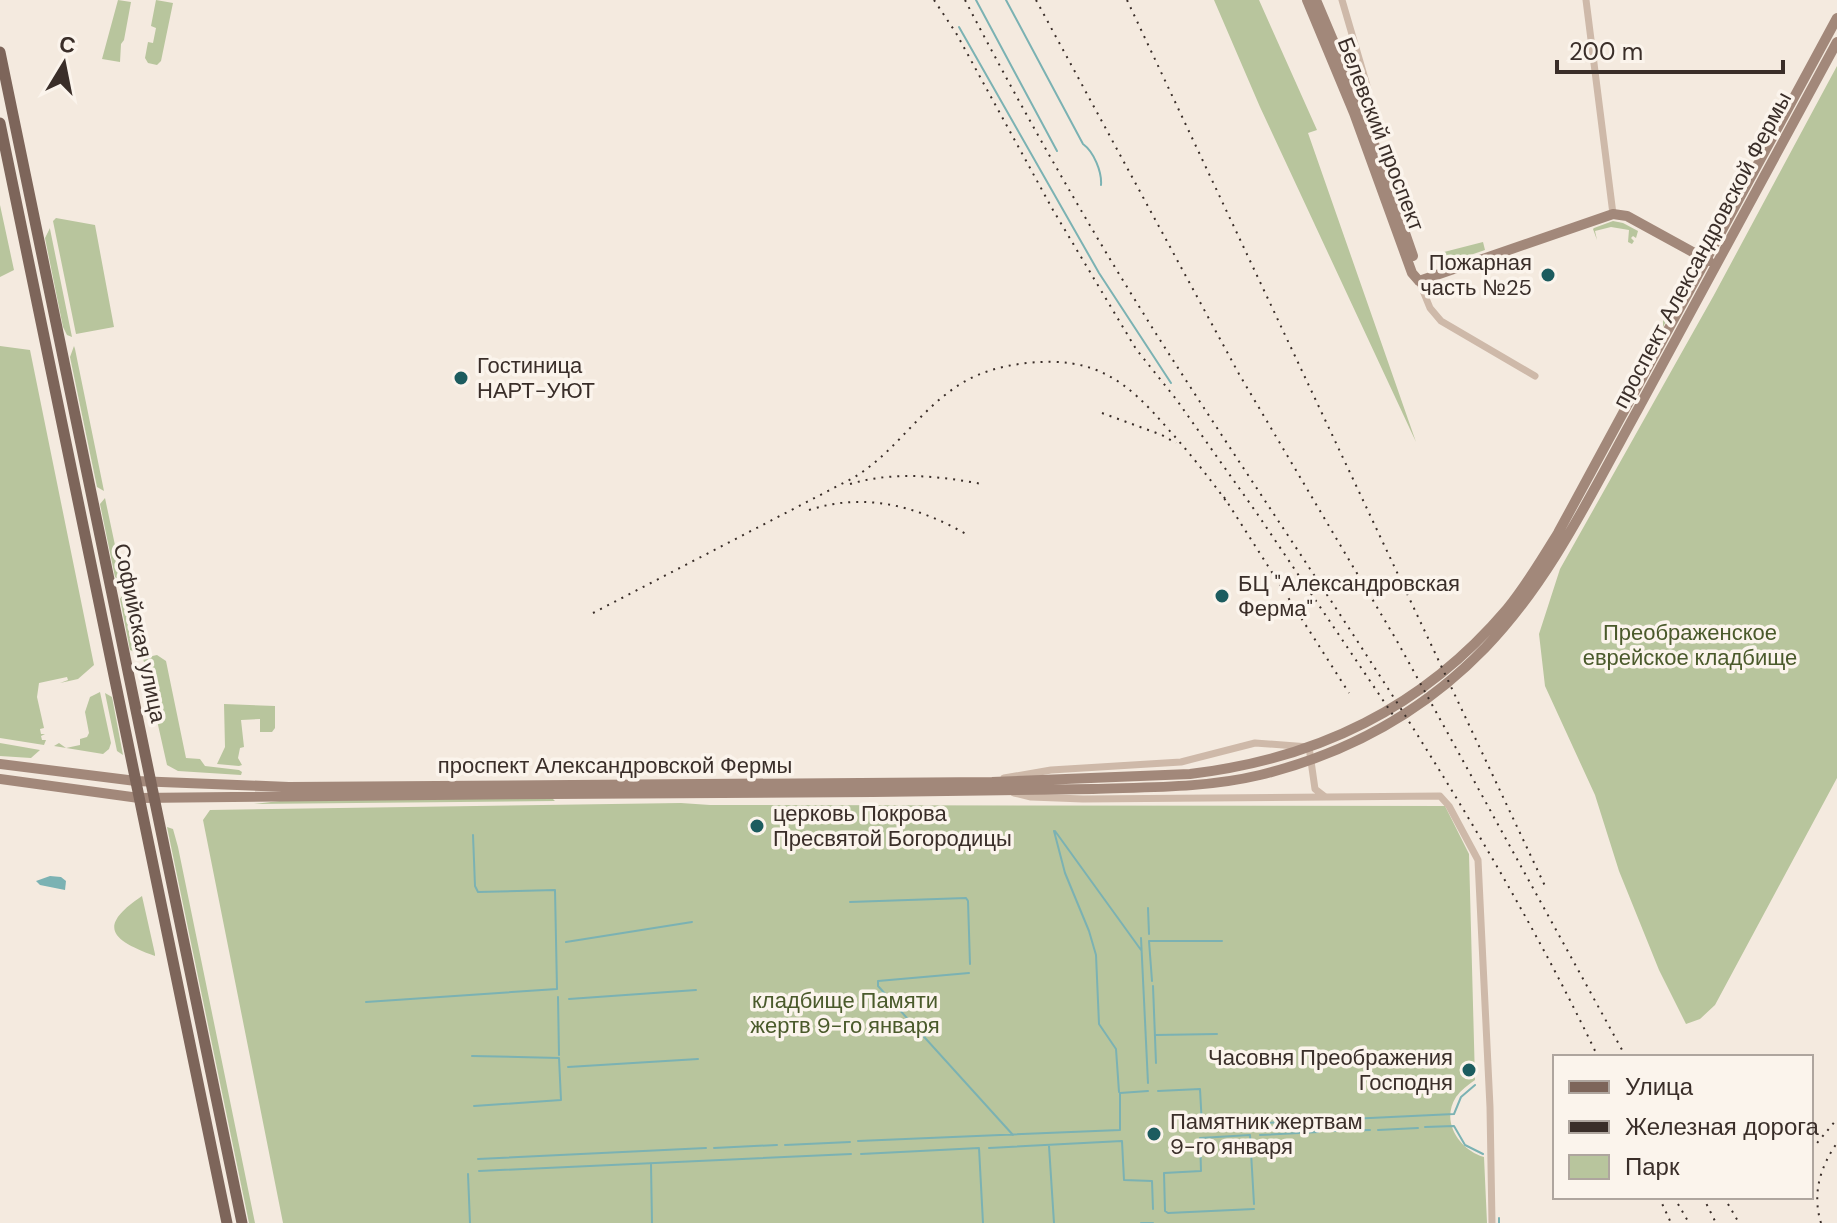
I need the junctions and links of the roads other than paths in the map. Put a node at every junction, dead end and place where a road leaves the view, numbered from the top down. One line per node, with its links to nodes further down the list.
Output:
1 (1307, 0): 8 (main road, Белевский проспект)
2 (1316, 0): 8 (main road, Белевский проспект)
3 (1342, 0): 8 (street)
4 (1586, 0): 10 (street)
5 (1837, 18): 11 (main road, проспект Александровской Фермы)
6 (1837, 42): 12 (main road, проспект Александровской Фермы)
7 (0, 52): 21 (main road, Софийская улица)
8 (1358, 111): 13 (main road, Белевский проспект)
9 (0, 123): 18 (main road, Софийская улица)
10 (1613, 214): 11 (main road); 13 (main road)
11 (1705, 259): 12 (main road); 15 (main road, проспект Александровской Фермы)
12 (1717, 265): 15 (main road, проспект Александровской Фермы)
13 (1419, 281): 14 (street, Белевский проспект)
14 (1535, 376)
15 (1619, 431): 22 (main road)
16 (0, 764): 18 (main road, проспект Александровской Фермы)
17 (0, 779): 26 (main road, проспект Александровской Фермы)
18 (136, 781): 21 (main road, проспект Александровской Фермы); 26 (main road, Софийская улица)
19 (1313, 781): 20 (street); 25 (street); 27 (street)
20 (992, 782): 21 (main road, проспект Александровской Фермы); 22 (main road, проспект Александровской Фермы)
21 (151, 783): 24 (main road, Софийская улица)
22 (1080, 783): 23 (main road, проспект Александровской Фермы)
23 (1004, 791): 24 (main road, проспект Александровской Фермы); 27 (street)
24 (154, 797): 26 (main road, проспект Александровской Фермы); 29 (main road, Софийская улица)
25 (1326, 797): 27 (street); 30 (street)
26 (139, 798): 28 (main road, Софийская улица)
27 (1294, 798)
28 (227, 1223)
29 (242, 1223)
30 (1492, 1223)

